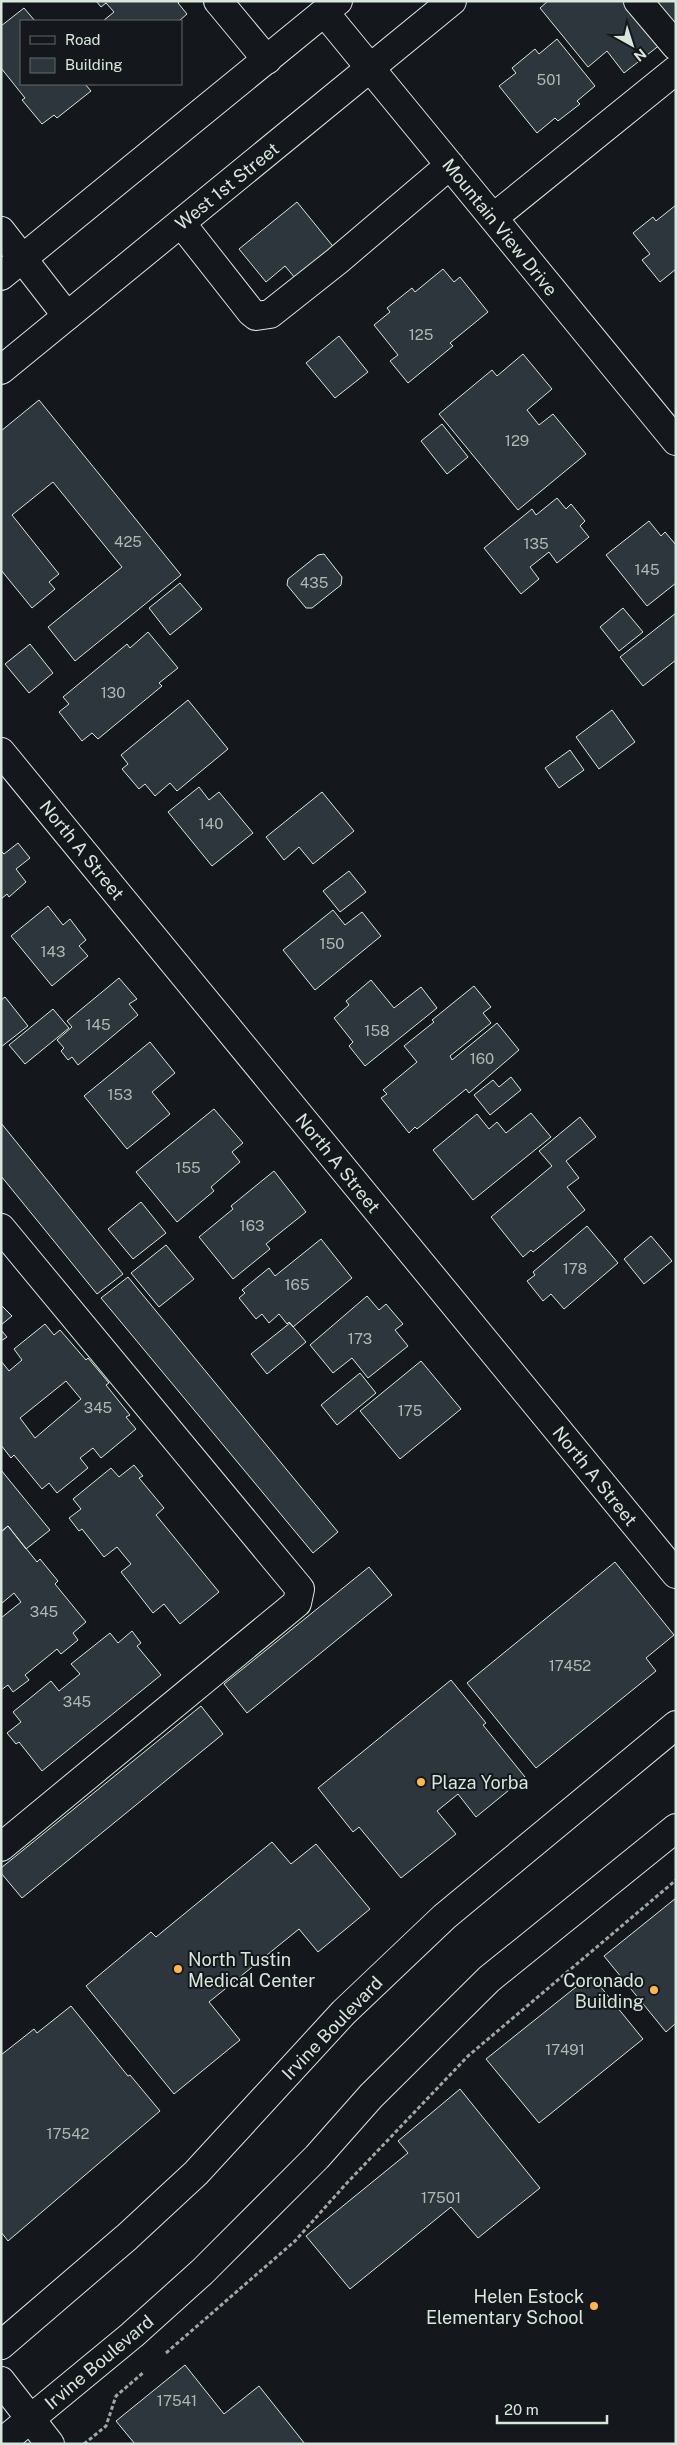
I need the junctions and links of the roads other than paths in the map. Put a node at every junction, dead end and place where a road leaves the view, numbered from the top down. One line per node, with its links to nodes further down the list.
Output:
1 (218, 1): 6 (main road)
2 (452, 1): 7 (main road, West 1st Street)
3 (638, 1): 5 (main road)
4 (332, 7): 6 (main road); 7 (main road, Mountain View Drive)
5 (676, 46)
6 (267, 60): 13 (main road)
7 (370, 68): 9 (main road, Mountain View Drive); 11 (main road, West 1st Street)
8 (676, 70): 10 (main road)
9 (450, 165): 10 (main road, Mountain View Drive); 11 (main road)
10 (493, 218): 17 (main road, Mountain View Drive)
11 (181, 223): 15 (main road, West 1st Street)
12 (1, 231): 13 (main road)
13 (23, 258): 14 (main road); 15 (main road)
14 (1, 276)
15 (67, 316): 16 (main road, West 1st Street)
16 (1, 370)
17 (676, 441)
18 (1, 752): 20 (main road, North A Street)
19 (1, 1228): 23 (main road)
20 (676, 1574)
21 (676, 1725): 24 (main road, Irvine Boulevard)
22 (676, 1828): 26 (main road, Irvine Boulevard)
23 (1, 1847)
24 (1, 2345)
25 (1, 2381): 26 (main road)
26 (30, 2419): 27 (main road, Irvine Boulevard); 28 (main road)
27 (1, 2443)
28 (50, 2444)

